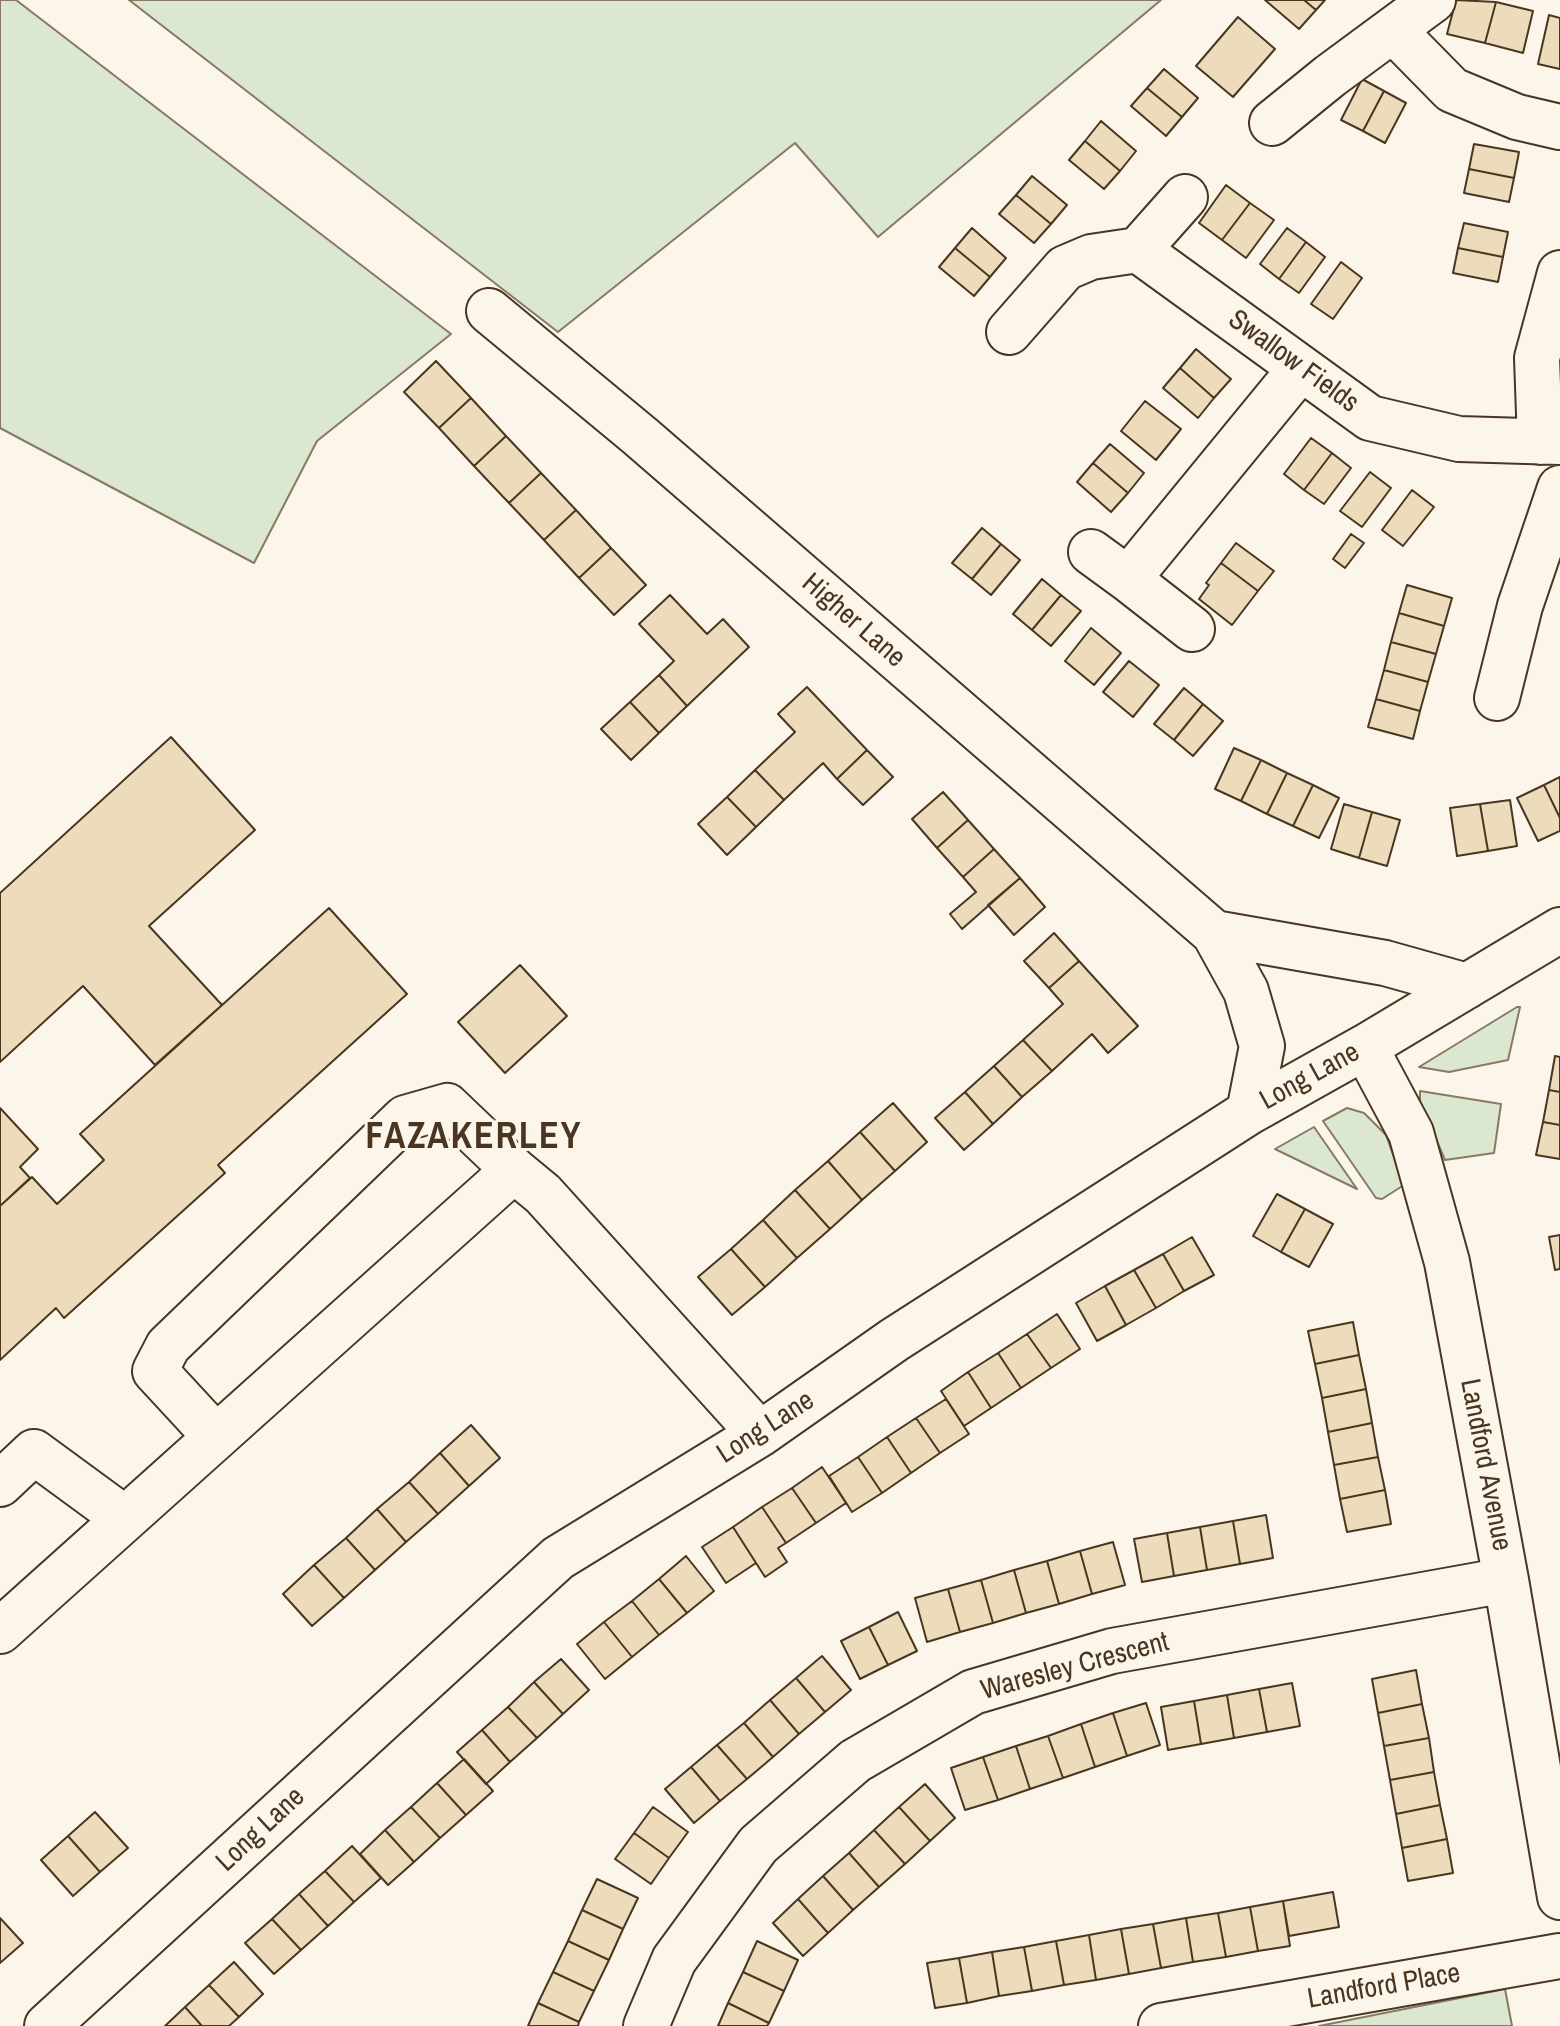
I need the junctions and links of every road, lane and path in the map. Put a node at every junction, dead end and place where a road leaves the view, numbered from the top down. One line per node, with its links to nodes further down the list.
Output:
1 (1433, 0): 2 (street)
2 (1393, 30): 3 (street); 4 (street)
3 (1272, 123)
4 (1560, 127)
5 (1185, 197): 6 (street)
6 (1138, 250): 9 (street); 10 (street, Swallow Fields)
7 (1560, 273): 11 (street)
8 (489, 311): 18 (street, Higher Lane)
9 (1009, 332)
10 (1301, 368): 11 (street, Swallow Fields); 14 (street)
11 (1550, 442)
12 (1560, 488): 16 (street)
13 (1091, 552): 14 (street)
14 (1128, 579): 15 (street)
15 (1192, 629)
16 (1497, 698)
17 (1560, 930): 19 (street, Long Lane)
18 (1214, 933): 19 (street); 21 (street, Higher Lane)
19 (1467, 986): 20 (street, Long Lane)
20 (1365, 1047): 21 (street, Long Lane); 27 (street, Landford Avenue)
21 (1249, 1112): 23 (street, Long Lane)
22 (514, 1170): 23 (street); 24 (street); 24 (street)
23 (760, 1434): 31 (street, Long Lane)
24 (216, 1437): 26 (street)
25 (0, 1484): 26 (street)
26 (124, 1518): 28 (street)
27 (1506, 1580): 29 (street, Landford Avenue); 32 (street, Waresley Crescent)
28 (0, 1631)
29 (1560, 1897)
30 (1560, 1956): 33 (street, Landford Place)
31 (47, 2026)
32 (646, 2026)
33 (1161, 2026)

